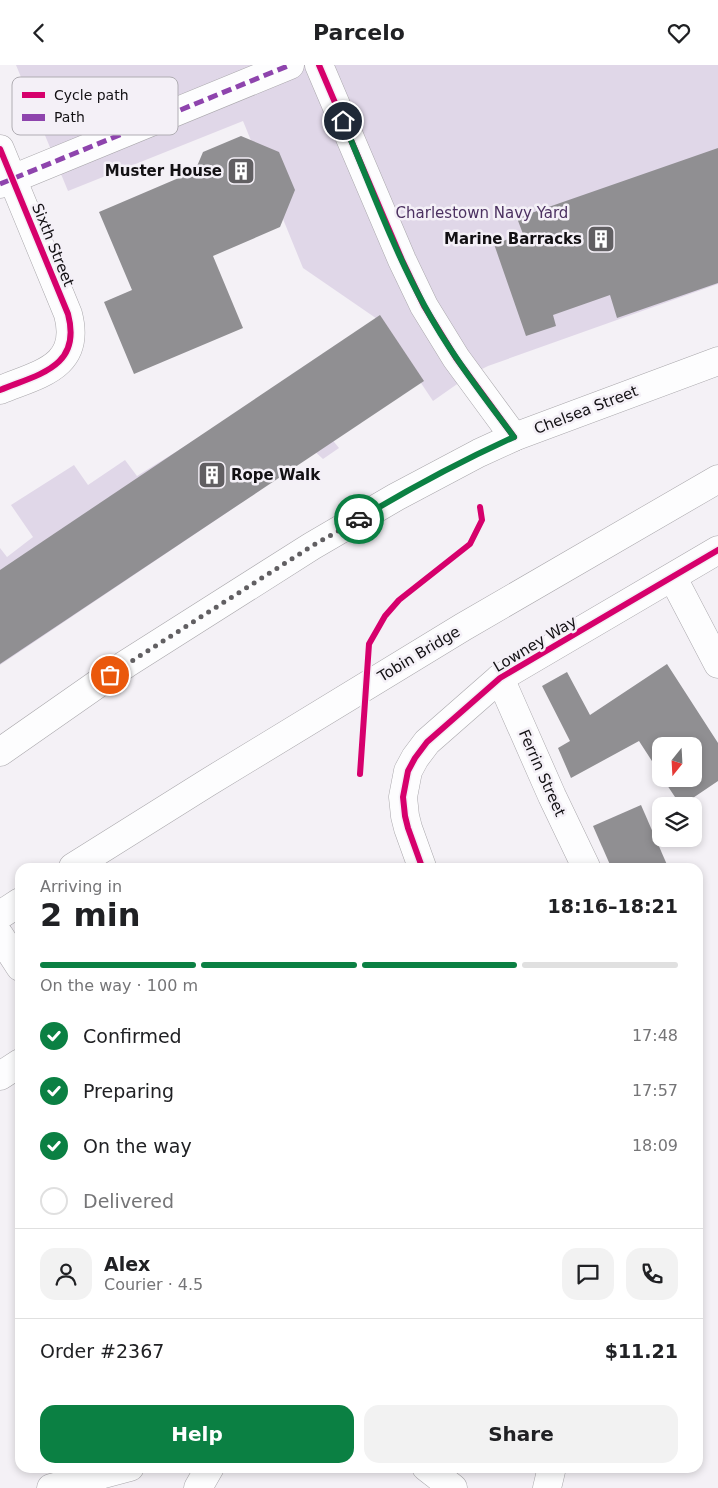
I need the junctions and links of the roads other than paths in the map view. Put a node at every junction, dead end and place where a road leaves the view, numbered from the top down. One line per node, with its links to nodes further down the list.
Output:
1 (290, 65): 3 (main road)
2 (319, 65): 9 (main road)
3 (178, 111)
4 (120, 135): 6 (main road)
5 (0, 149): 6 (main road, Sixth Street)
6 (6, 182): 8 (main road, Sixth Street)
7 (718, 361): 9 (main road, Chelsea Street)
8 (0, 390)
9 (514, 437): 15 (main road, Chelsea Street)
10 (718, 480): 16 (main road, Tobin Bridge); 17 (main road, Tobin Bridge)
11 (718, 550): 12 (main road, Lowney Way)
12 (672, 578): 13 (main road); 14 (main road, Lowney Way)
13 (718, 664)
14 (500, 678): 18 (main road, Lowney Way); 19 (main road, Ferrin Street)
15 (0, 752)
16 (80, 863)
17 (80, 863)
18 (421, 863)
19 (584, 863)
20 (15, 905): 21 (main road)
21 (0, 915)
22 (0, 936): 23 (main road)
23 (15, 959)
24 (15, 1066): 25 (main road)
25 (0, 1076)
26 (107, 1473): 30 (main road)
27 (207, 1473): 31 (main road)
28 (434, 1473): 32 (main road)
29 (551, 1473): 33 (main road)
30 (51, 1488)
31 (198, 1488)
32 (454, 1488)
33 (547, 1488)

